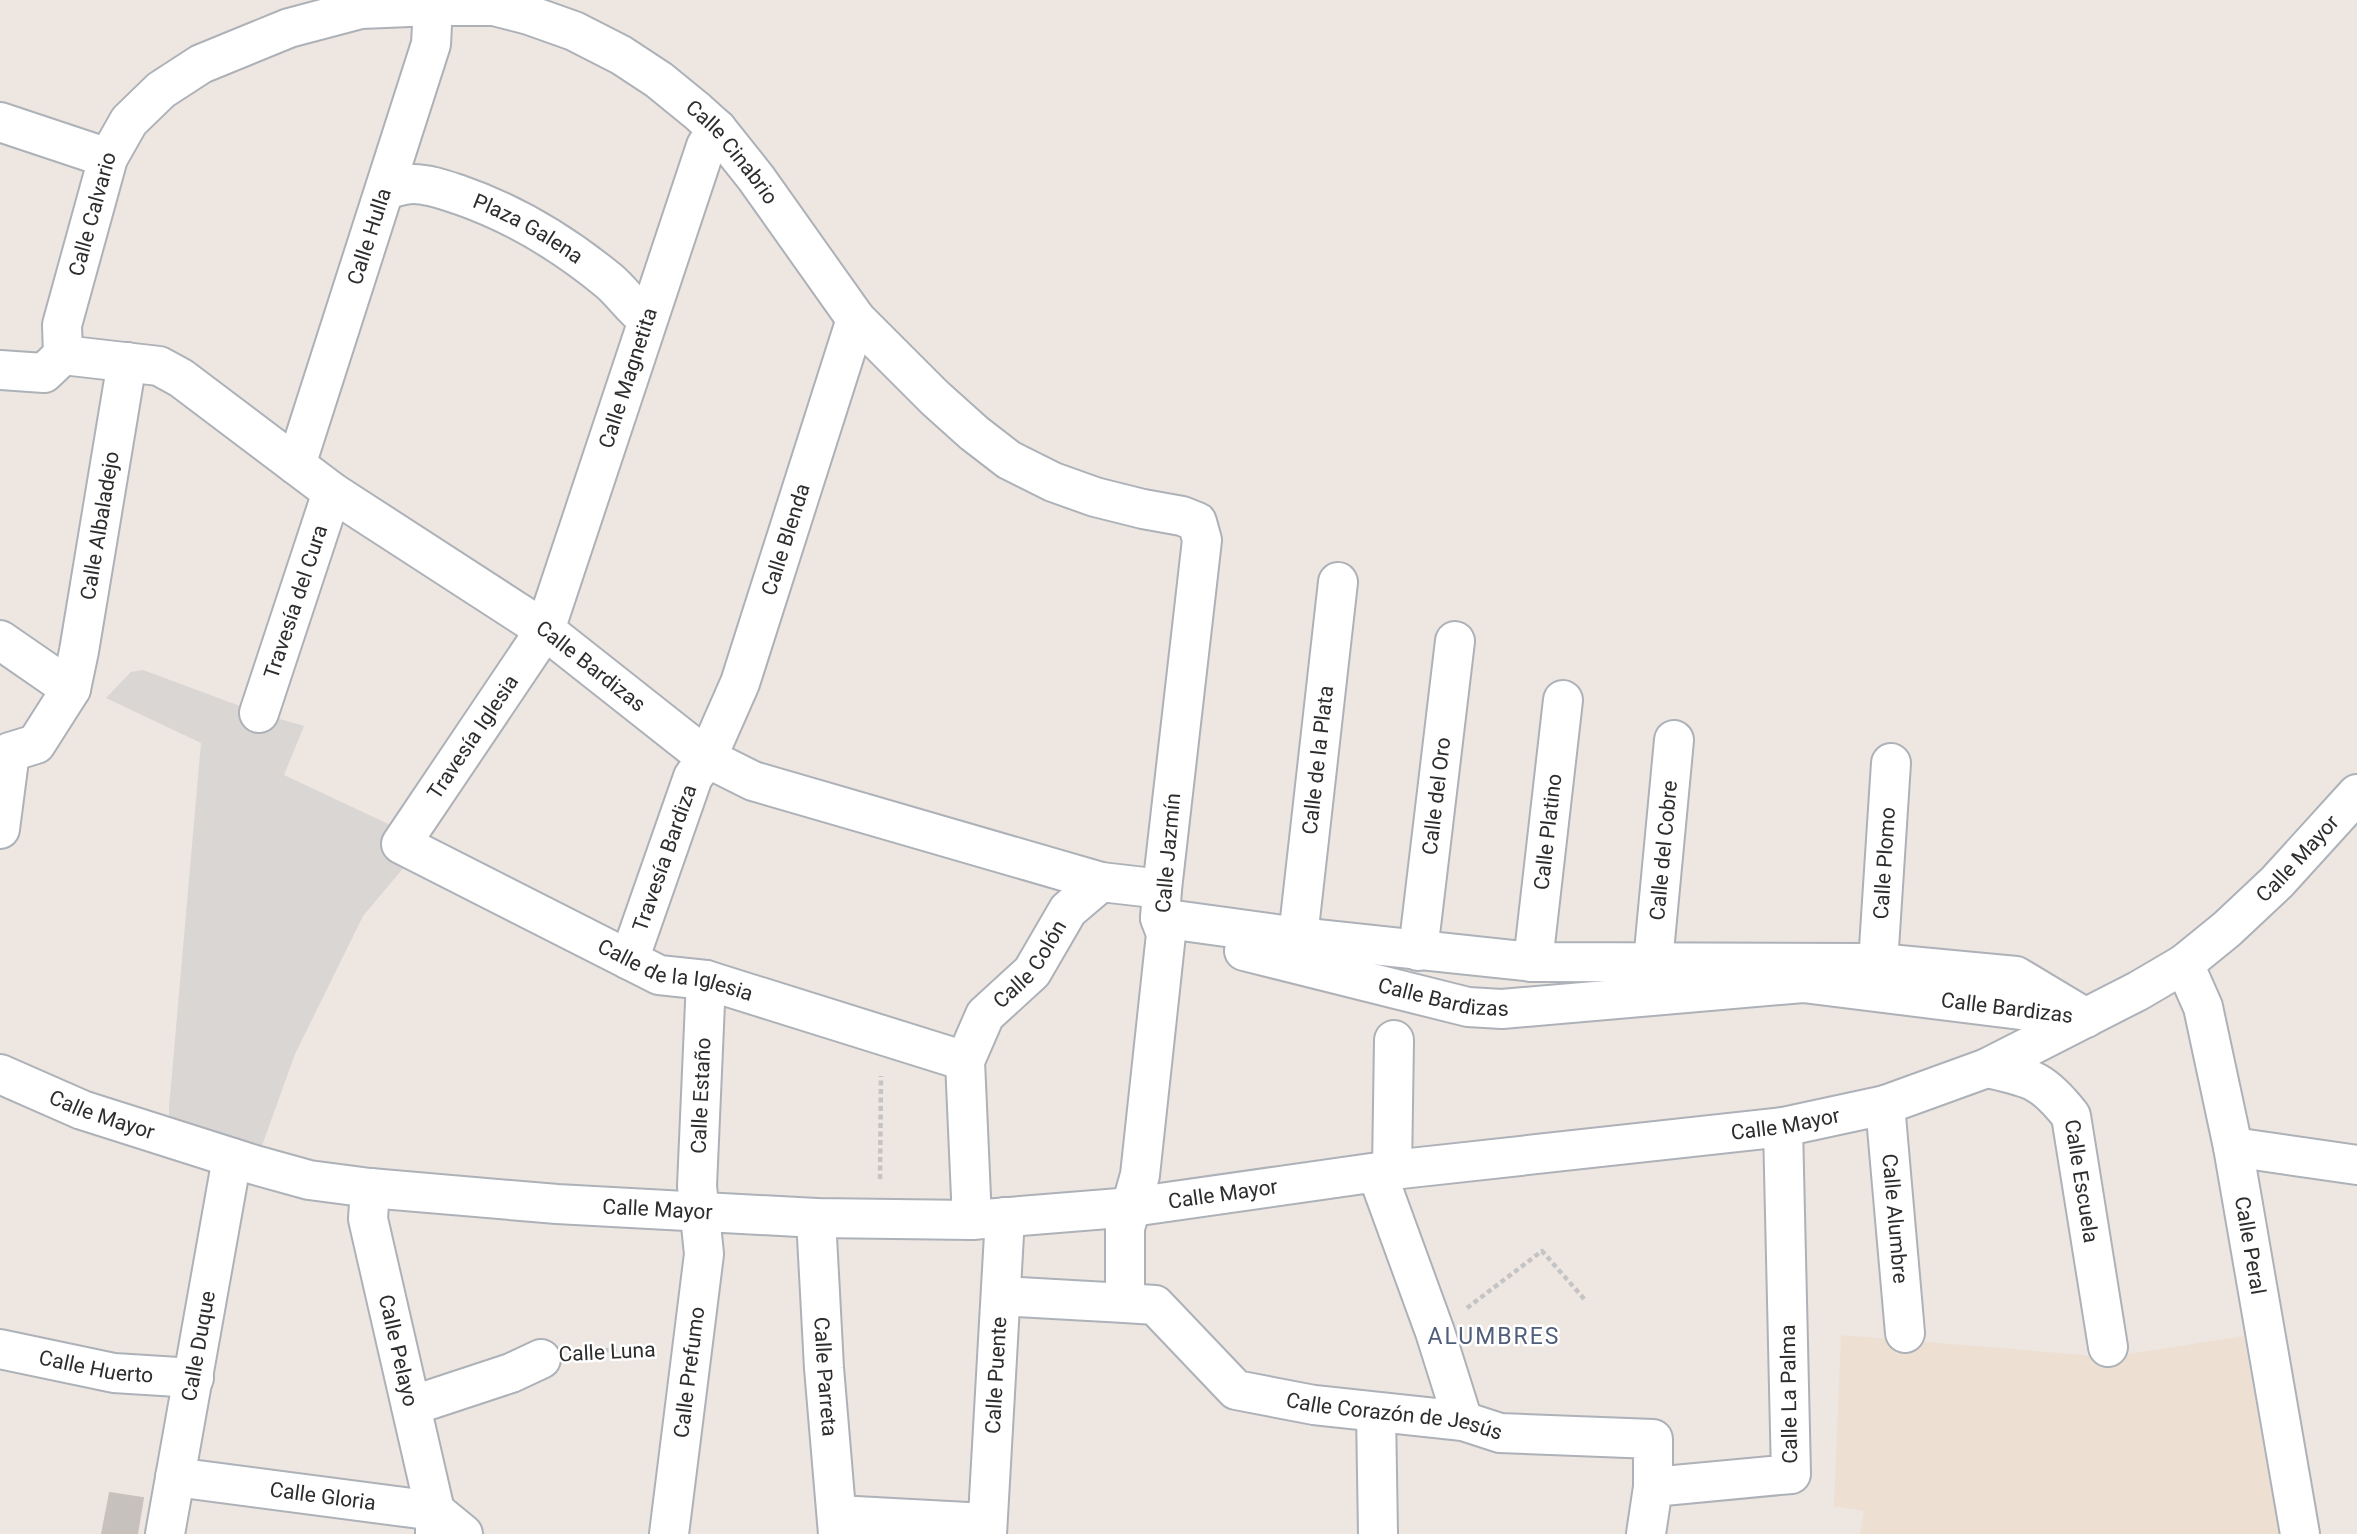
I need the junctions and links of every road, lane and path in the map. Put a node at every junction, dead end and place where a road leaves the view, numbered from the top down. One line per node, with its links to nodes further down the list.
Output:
1 (433, 6): 2 (street, Calle Cinabrio); 4 (street, Calle Cinabrio); 6 (street, Calle Hulla)
2 (161, 90): 5 (street, Calle Calvario)
3 (0, 122): 5 (street)
4 (717, 130): 7 (street, Calle Cinabrio); 8 (street, Calle Magnetita)
5 (108, 158): 9 (street, Calle Calvario)
6 (386, 189): 8 (street, Plaza Galena); 12 (street, Calle Hulla)
7 (856, 318): 14 (street, Calle Cinabrio); 24 (street, Calle Blenda)
8 (648, 319): 16 (street, Calle Magnetita)
9 (64, 355): 10 (street, Calle Bardizas); 11 (street)
10 (127, 362): 12 (street, Calle Bardizas); 19 (street, Calle Albaladejo)
11 (0, 370)
12 (296, 465): 13 (street, Calle Bardizas)
13 (332, 492): 16 (street, Calle Bardizas); 21 (street, Travesía del Cura)
14 (1202, 540): 30 (street, Calle Jazmín)
15 (1338, 582): 31 (street, Calle de la Plata)
16 (545, 629): 24 (street, Calle Bardizas); 28 (street, Travesía Iglesia)
17 (0, 640): 19 (street)
18 (1455, 641): 32 (street, Calle del Oro)
19 (71, 689): 23 (street)
20 (1563, 700): 34 (street, Calle Platino)
21 (259, 713)
22 (1674, 740): 35 (street, Calle del Cobre)
23 (5, 751): 27 (street)
24 (707, 758): 29 (street, Calle Bardizas); 33 (street, Travesía Bardiza)
25 (1891, 763): 36 (street, Calle Plomo)
26 (2357, 794): 37 (street, Calle Mayor)
27 (0, 829)
28 (401, 844): 33 (street, Calle de la Iglesia)
29 (1101, 881): 30 (street, Calle Bardizas); 41 (street, Calle Colón)
30 (1163, 914): 31 (street, Calle Bardizas); 39 (street, Calle Bardizas); 53 (street, Calle Jazmín)
31 (1297, 937): 32 (street, Calle Bardizas)
32 (1418, 951): 34 (street, Calle Bardizas)
33 (629, 960): 38 (street, Calle de la Iglesia)
34 (1533, 962): 35 (street, Calle Bardizas)
35 (1653, 962): 36 (street, Calle Bardizas)
36 (1878, 963): 39 (street, Calle Bardizas)
37 (2184, 964): 39 (street, Calle Mayor); 47 (street, Calle Peral)
38 (706, 980): 41 (street, Calle de la Iglesia); 54 (street, Calle Estaño)
39 (2086, 1018): 43 (street, Calle Mayor)
40 (1394, 1040): 50 (street)
41 (965, 1061): 56 (street, Calle Colón)
42 (881, 1068): 51 (path)
43 (1987, 1068): 45 (street, Calle Mayor); 62 (street, Calle Escuela)
44 (0, 1074): 48 (street, Calle Mayor)
45 (1885, 1105): 46 (street, Calle Mayor); 61 (street, Calle Alumbre)
46 (1783, 1127): 50 (street, Calle Mayor); 71 (street, Calle La Palma)
47 (2233, 1147): 49 (street); 79 (street, Calle Peral)
48 (232, 1158): 52 (street, Calle Mayor); 66 (street, Calle Duque)
49 (2357, 1165)
50 (1385, 1171): 53 (street, Calle Mayor); 69 (street)
51 (880, 1183)
52 (370, 1188): 54 (street, Calle Mayor); 67 (street, Calle Pelayo)
53 (1132, 1207): 56 (street, Calle Mayor); 59 (street, Calle Jazmín)
54 (701, 1211): 55 (street, Calle Mayor); 76 (street, Calle Prefumo)
55 (816, 1218): 56 (street, Calle Mayor); 72 (street, Calle Parreta)
56 (989, 1219): 57 (street, Calle Puente)
57 (1001, 1296): 59 (street, Calle Corazón de Jesús); 74 (street, Calle Puente)
58 (1586, 1301): 60 (path)
59 (1125, 1303): 68 (street, Calle Corazón de Jesús)
60 (1461, 1313)
61 (1905, 1333)
62 (2108, 1347)
63 (0, 1349): 66 (street, Calle Huerto)
64 (667, 1349): 65 (path, Calle Luna)
65 (555, 1355): 67 (street, Calle Luna)
66 (194, 1378): 70 (street, Calle Duque)
67 (411, 1406): 73 (street, Calle Pelayo)
68 (1376, 1412): 69 (street, Calle Corazón de Jesús); 77 (street)
69 (1463, 1421): 71 (street, Calle Corazón de Jesús)
70 (175, 1477): 73 (street, Calle Gloria); 75 (street, Calle Duque)
71 (1653, 1487): 78 (street)
72 (838, 1524): 74 (street)
73 (444, 1527)
74 (986, 1529)
75 (165, 1534)
76 (668, 1534)
77 (1378, 1534)
78 (1646, 1534)
79 (2300, 1534)

